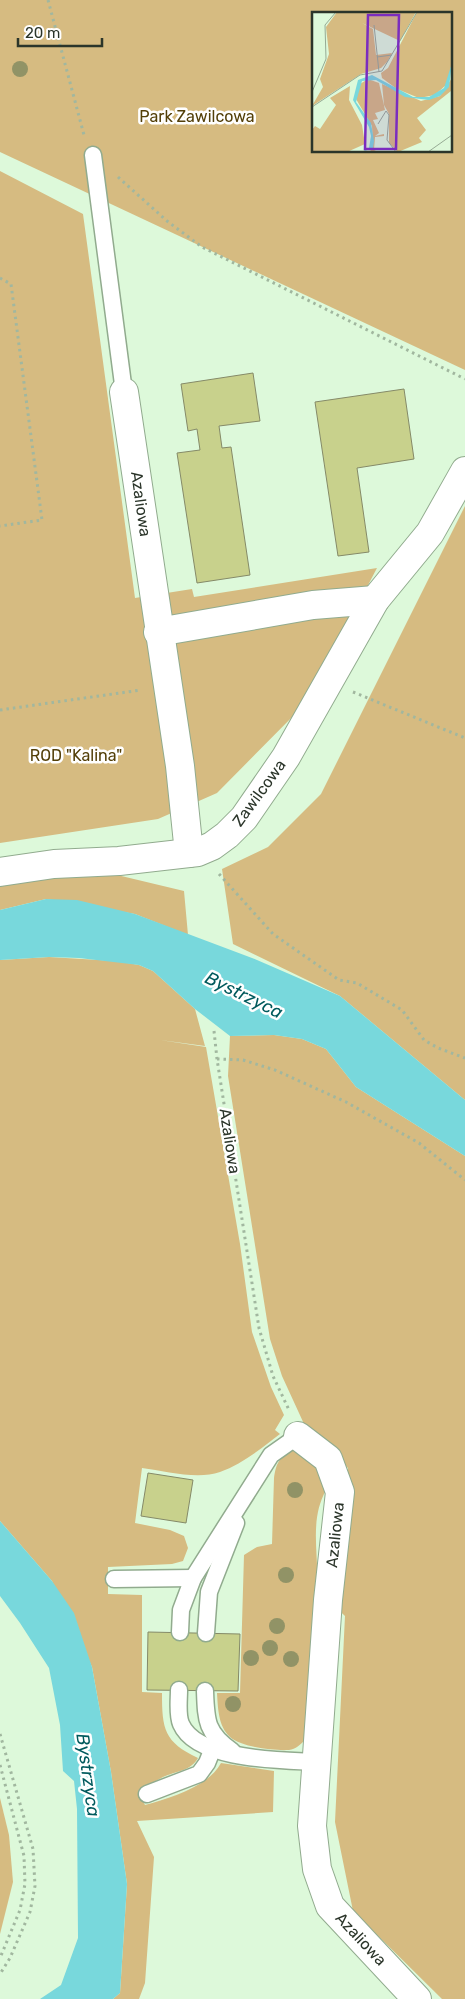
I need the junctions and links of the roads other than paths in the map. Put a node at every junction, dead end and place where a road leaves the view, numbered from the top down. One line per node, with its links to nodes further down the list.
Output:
1 (93, 155): 2 (lane, Azaliowa)
2 (124, 392): 5 (street, Azaliowa)
3 (465, 471): 4 (street, Zawilcowa)
4 (376, 600): 5 (street); 6 (street, Zawilcowa)
5 (158, 632): 6 (street, Azaliowa)
6 (194, 853): 7 (street, Zawilcowa)
7 (0, 872)
8 (298, 1436): 9 (lane); 18 (street, Azaliowa)
9 (248, 1492): 10 (lane); 13 (lane)
10 (192, 1578): 11 (lane); 12 (lane)
11 (114, 1579)
12 (180, 1632)
13 (206, 1633)
14 (179, 1690): 16 (lane)
15 (205, 1691): 17 (lane)
16 (213, 1748): 17 (lane); 19 (lane)
17 (238, 1755): 18 (lane)
18 (316, 1762): 20 (street, Azaliowa)
19 (147, 1794)
20 (418, 1999)

